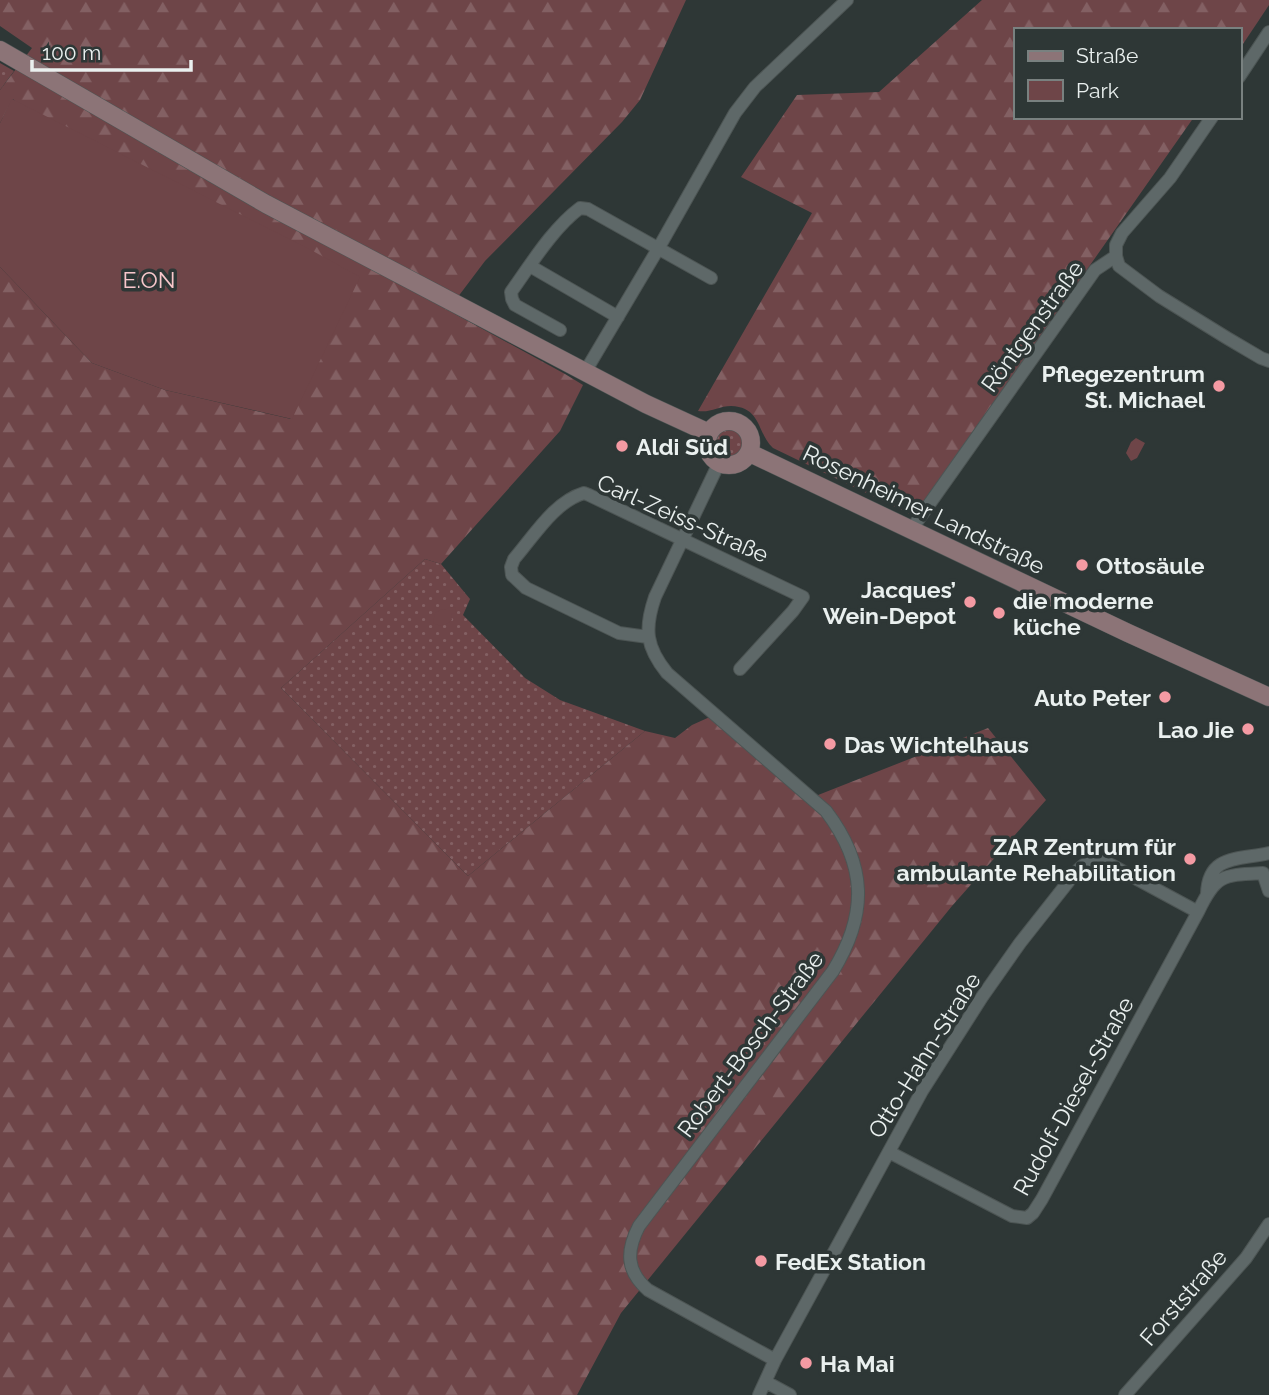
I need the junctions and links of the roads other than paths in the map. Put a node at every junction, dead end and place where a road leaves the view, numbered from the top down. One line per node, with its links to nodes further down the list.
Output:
1 (847, 0): 6 (street)
2 (1269, 32): 4 (street)
3 (0, 50): 13 (main road)
4 (1241, 74)
5 (1211, 119): 7 (street, Röntgenstraße)
6 (658, 249): 8 (street); 9 (street); 10 (street)
7 (1116, 256): 12 (street); 17 (street, Röntgenstraße)
8 (530, 266): 10 (street); 11 (street)
9 (711, 278)
10 (618, 317): 13 (street)
11 (560, 330)
12 (1269, 361)
13 (584, 372): 14 (main road)
14 (709, 433): 15 (main road); 16 (main road)
15 (750, 453): 16 (main road); 17 (main road, Rosenheimer Landstraße)
16 (719, 463): 18 (street)
17 (911, 530): 21 (main road, Rosenheimer Landstraße)
18 (683, 538): 19 (street); 19 (street, Carl-Zeiss-Straße); 20 (street, Carl-Zeiss-Straße)
19 (648, 637): 29 (street, Robert-Bosch-Straße)
20 (740, 669)
21 (1269, 697)
22 (1269, 853): 25 (street, Rudolf-Diesel-Straße)
23 (1266, 869): 24 (street); 25 (street, Rudolf-Diesel-Straße)
24 (1269, 891)
25 (1207, 894): 26 (street, Rudolf-Diesel-Straße)
26 (1198, 912): 27 (street, Otto-Hahn-Straße); 27 (street, Rudolf-Diesel-Straße)
27 (889, 1152): 29 (street, Otto-Hahn-Straße)
28 (1269, 1224): 33 (street, Forststraße)
29 (775, 1360): 30 (street, Otto-Hahn-Straße)
30 (766, 1382): 31 (street, Otto-Hahn-Straße); 32 (street)
31 (759, 1395)
32 (790, 1395)
33 (1125, 1395)

